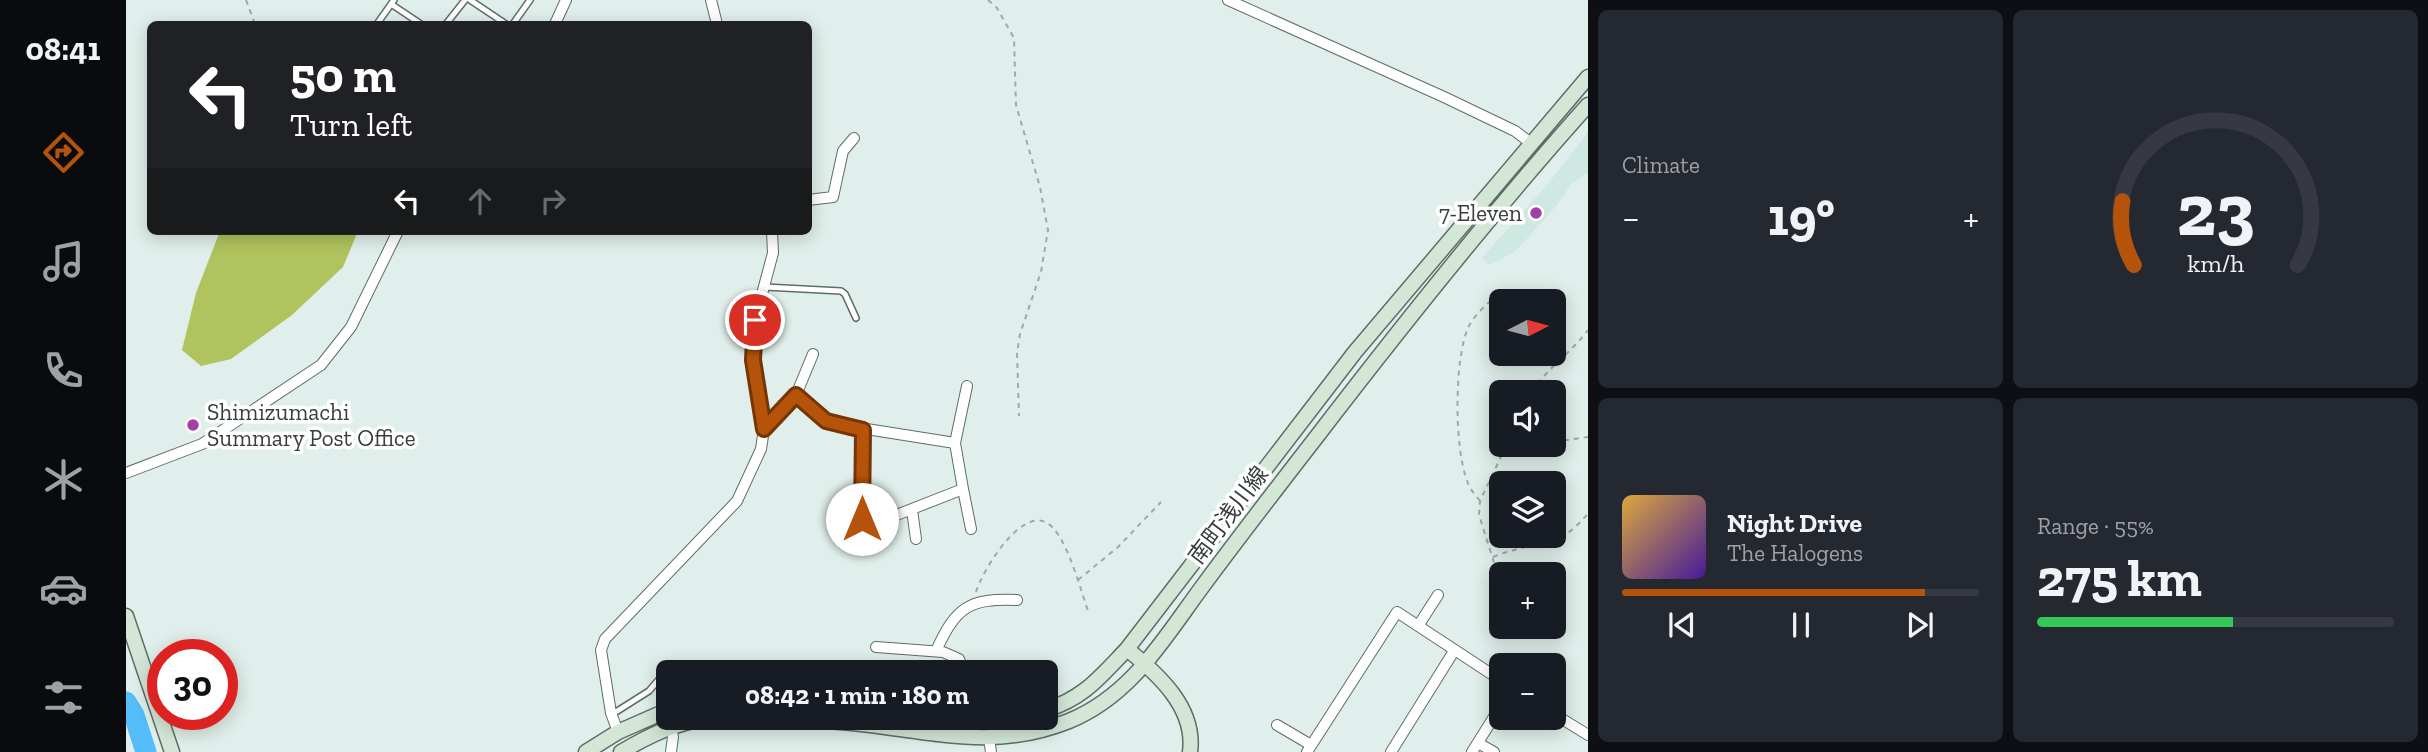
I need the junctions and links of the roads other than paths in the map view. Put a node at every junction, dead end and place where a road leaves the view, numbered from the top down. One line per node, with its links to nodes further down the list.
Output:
1 (465, 0): 10 (lane)
2 (470, 0): 11 (lane)
3 (566, 0): 13 (street)
4 (711, 0): 14 (street)
5 (1228, 0): 19 (street)
6 (529, 1): 12 (lane)
7 (392, 2): 8 (lane); 9 (lane)
8 (379, 21)
9 (417, 21)
10 (448, 21)
11 (502, 21)
12 (515, 21)
13 (556, 21)
14 (717, 21)
15 (1588, 77): 16 (street, 南町浅川線)
16 (1575, 93): 17 (street); 19 (street, 南町浅川線)
17 (1588, 104): 45 (street, 南町浅川線)
18 (854, 138): 20 (street)
19 (1532, 144): 41 (street, 南町浅川線)
20 (812, 200)
21 (396, 235): 31 (street)
22 (772, 235): 23 (street)
23 (765, 287): 24 (lane); 28 (street)
24 (856, 318)
25 (813, 354): 27 (street)
26 (967, 386): 30 (street)
27 (796, 395): 28 (street); 29 (street)
28 (764, 429): 49 (street)
29 (863, 430): 30 (street); 33 (street)
30 (955, 443): 32 (street)
31 (126, 473)
32 (963, 489): 33 (street); 34 (street)
33 (912, 510): 35 (street)
34 (971, 529)
35 (916, 539)
36 (1438, 595): 39 (street)
37 (1017, 600): 42 (street)
38 (126, 616): 62 (street)
39 (1418, 626): 43 (street); 61 (street)
40 (876, 647): 42 (street)
41 (1128, 649): 45 (street); 48 (street, 南町浅川線)
42 (936, 651): 44 (street)
43 (1454, 651): 46 (street); 67 (street)
44 (959, 660)
45 (1146, 664): 59 (street, 南町浅川線); 66 (street)
46 (1489, 673)
47 (656, 683): 49 (lane)
48 (1058, 706)
49 (611, 715): 57 (street)
50 (656, 715): 57 (street)
51 (1566, 721): 58 (street)
52 (1277, 725): 61 (street)
53 (1489, 725): 60 (street)
54 (662, 730): 64 (street)
55 (672, 730): 65 (street)
56 (909, 730): 59 (street, 南町浅川線)
57 (618, 732): 63 (street)
58 (1588, 735)
59 (990, 745)
60 (1475, 747): 68 (street)
61 (1309, 748)
62 (172, 752)
63 (586, 752)
64 (621, 752)
65 (671, 752)
66 (1190, 752)
67 (1391, 752)
68 (1494, 752)

